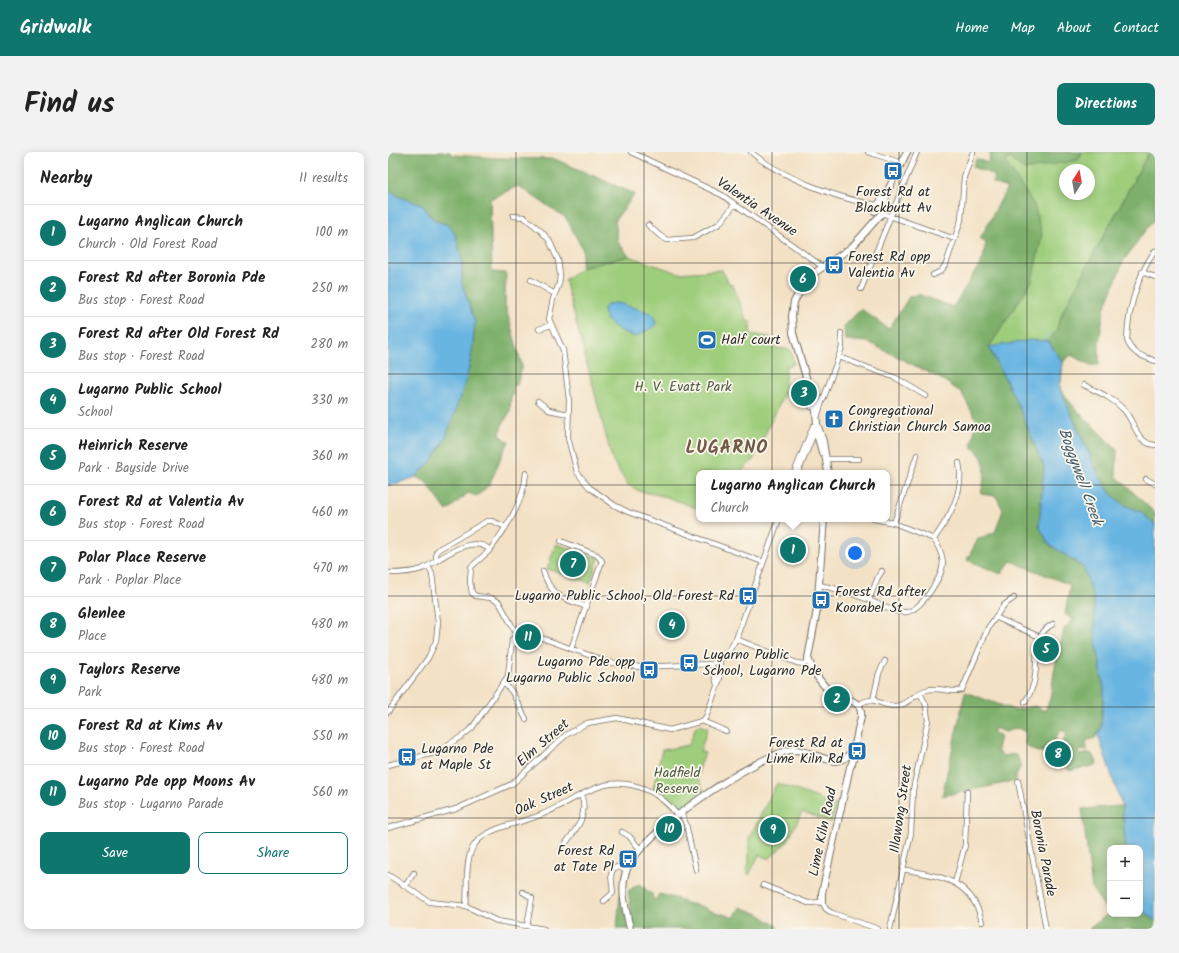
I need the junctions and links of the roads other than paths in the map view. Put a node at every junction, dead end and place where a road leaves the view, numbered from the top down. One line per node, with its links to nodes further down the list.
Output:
1 (631, 152): 8 (street, Valentia Avenue)
2 (751, 152): 9 (street)
3 (868, 152): 7 (street)
4 (907, 152): 7 (street)
5 (917, 152): 11 (street)
6 (973, 152): 13 (street)
7 (902, 163): 9 (street)
8 (735, 204): 12 (street); 15 (street, Valentia Avenue)
9 (879, 210): 11 (street); 15 (street)
10 (513, 216): 21 (street)
11 (891, 216): 13 (street); 20 (street)
12 (648, 225)
13 (954, 239): 17 (street)
14 (1155, 251): 16 (street)
15 (823, 267): 31 (street)
16 (1142, 272): 18 (street); 26 (street)
17 (933, 275)
18 (1155, 277)
19 (531, 280): 21 (street)
20 (862, 289)
21 (555, 294): 22 (street)
22 (551, 325): 23 (street); 32 (street)
23 (539, 329)
24 (841, 333): 25 (street)
25 (839, 356): 28 (street); 29 (street)
26 (1155, 361)
27 (1084, 386): 37 (street)
28 (926, 396)
29 (823, 400): 31 (street); 33 (street)
30 (538, 401): 32 (street)
31 (813, 406): 33 (street); 34 (street)
32 (568, 414): 58 (street)
33 (817, 417): 34 (street)
34 (816, 427): 35 (street); 36 (street); 39 (street); 42 (street)
35 (810, 440): 36 (street); 43 (street)
36 (818, 440): 44 (street)
37 (1155, 445)
38 (917, 455): 52 (street)
39 (827, 459): 40 (street); 45 (street)
40 (859, 459)
41 (959, 463): 54 (street)
42 (795, 470)
43 (799, 470)
44 (826, 470)
45 (827, 470)
46 (526, 472): 53 (street)
47 (1146, 479): 48 (street)
48 (1155, 484)
49 (778, 522): 58 (street)
50 (824, 522): 63 (street)
51 (889, 522): 52 (street)
52 (894, 523): 54 (street)
53 (506, 527): 56 (street); 57 (street)
54 (934, 539): 65 (street)
55 (560, 541): 66 (street)
56 (490, 550): 57 (street); 69 (street)
57 (436, 560): 59 (street)
58 (763, 562): 71 (street)
59 (428, 566): 62 (street); 83 (street)
60 (543, 571): 66 (street)
61 (882, 571): 65 (street)
62 (388, 573)
63 (819, 585): 65 (street); 75 (street)
64 (1014, 598): 67 (street)
65 (869, 600)
66 (587, 607): 72 (street)
67 (995, 617): 70 (street); 79 (street)
68 (1053, 624): 70 (street)
69 (516, 633): 72 (street); 77 (street)
70 (1040, 637): 81 (street)
71 (736, 639): 73 (street); 75 (street)
72 (571, 649): 76 (street)
73 (720, 661): 76 (street); 78 (street)
74 (885, 661): 80 (street)
75 (809, 662): 82 (street)
76 (712, 664): 78 (street)
77 (504, 683): 84 (street); 88 (street)
78 (717, 685): 85 (street)
79 (920, 692): 80 (street); 97 (street, Illawong Street)
80 (873, 700): 82 (street)
81 (1025, 702)
82 (858, 705): 87 (street, Lime Kiln Road)
83 (388, 712)
84 (526, 719)
85 (702, 721): 86 (street); 93 (street, Elm Street)
86 (726, 731)
87 (849, 751): 92 (street); 107 (street, Lime Kiln Road)
88 (388, 765)
89 (1018, 781): 115 (street, Boronia Parade)
90 (967, 791): 102 (street)
91 (581, 795): 92 (street, Oak Street); 95 (street); 108 (street, Oak Street)
92 (680, 814): 96 (street); 99 (street)
93 (388, 828)
94 (622, 832): 96 (street)
95 (562, 848)
96 (640, 849): 98 (street)
97 (903, 869): 102 (street); 114 (street, Illawong Street)
98 (626, 870): 106 (street); 112 (street)
99 (696, 870)
100 (414, 873): 104 (street)
101 (388, 875): 104 (street)
102 (955, 883): 109 (street)
103 (763, 885): 107 (street)
104 (405, 886): 108 (street)
105 (523, 892): 110 (street)
106 (604, 902)
107 (822, 902): 113 (street)
108 (466, 906): 110 (street)
109 (982, 922)
110 (528, 926): 111 (street)
111 (544, 929)
112 (630, 929)
113 (878, 929)
114 (890, 929)
115 (1046, 929)

